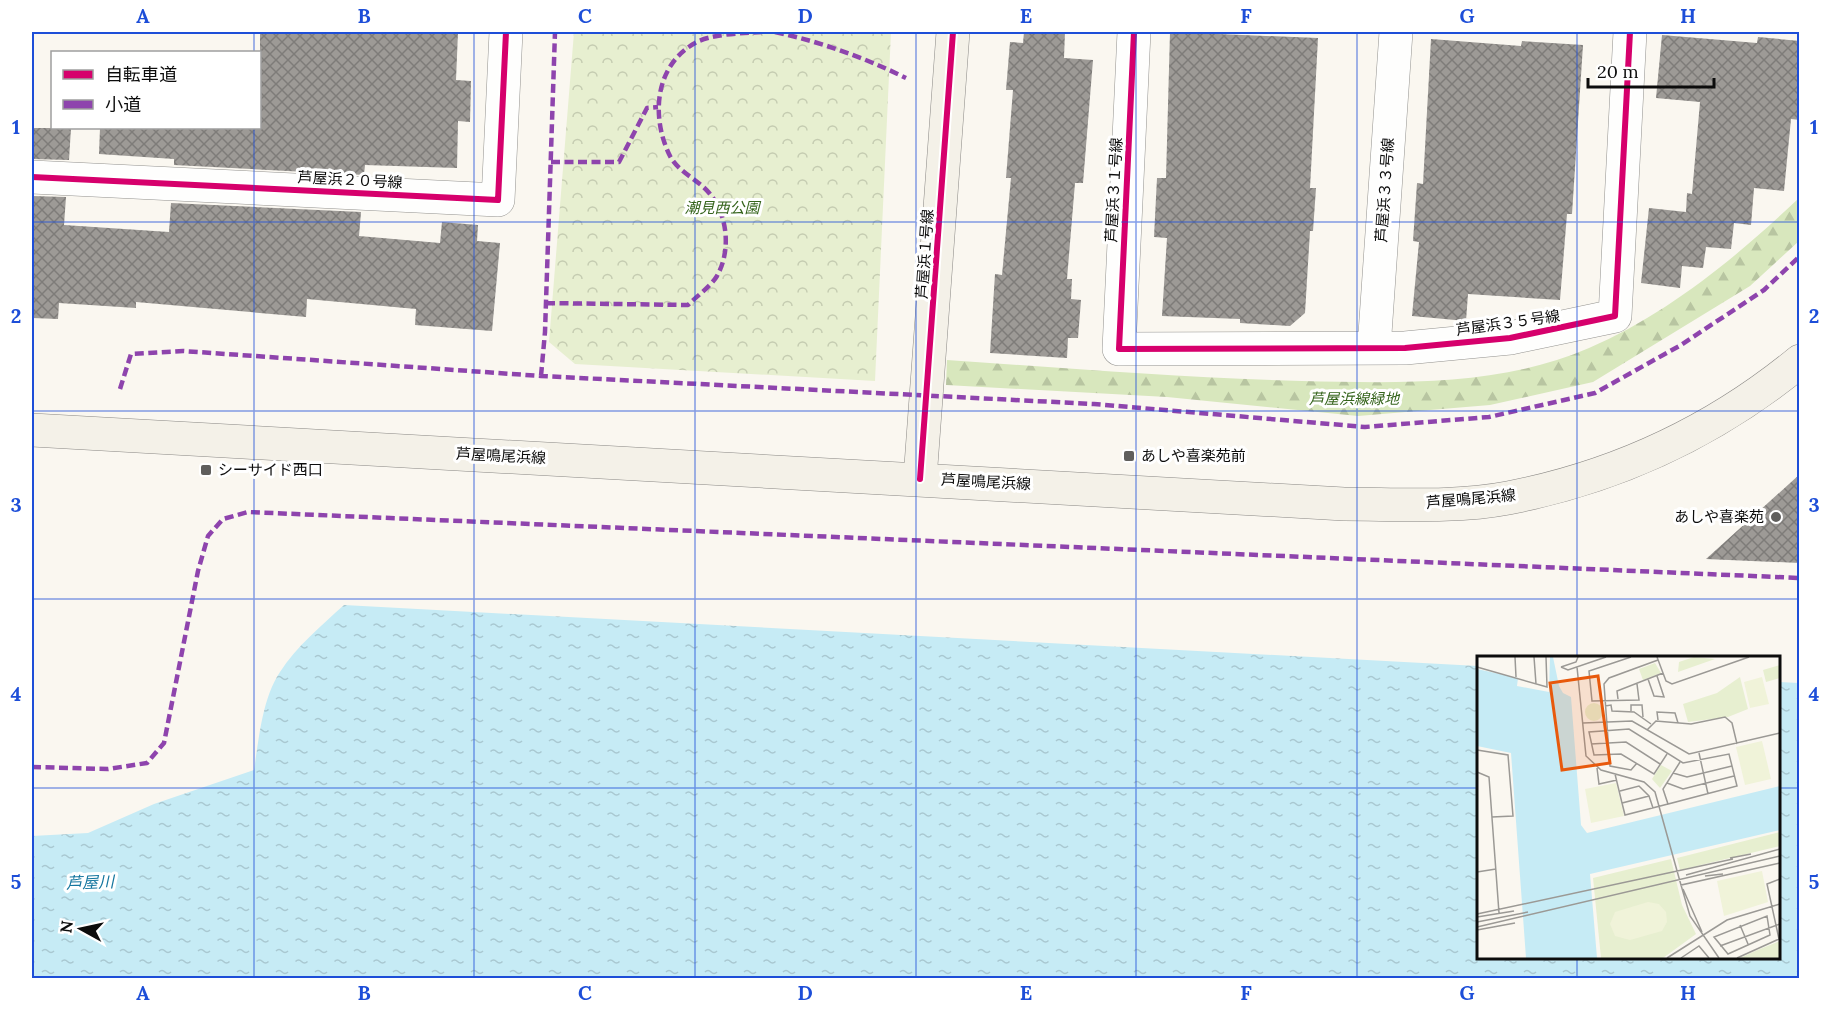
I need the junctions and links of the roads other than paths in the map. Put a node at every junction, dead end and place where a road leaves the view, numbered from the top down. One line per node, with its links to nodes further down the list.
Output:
1 (506, 32): 6 (street, 芦屋浜２０号線)
2 (954, 32): 11 (main road, 芦屋浜１号線)
3 (1134, 32): 8 (street, 芦屋浜３１号線)
4 (1396, 32): 7 (street, 芦屋浜３３号線)
5 (1630, 32): 7 (street, 芦屋浜３５号線)
6 (32, 177)
7 (1374, 348): 8 (street, 芦屋浜３５号線)
8 (1119, 349)
9 (1800, 361): 11 (main road, 芦屋鳴尾浜線)
10 (32, 430): 11 (main road, 芦屋鳴尾浜線)
11 (920, 478)

